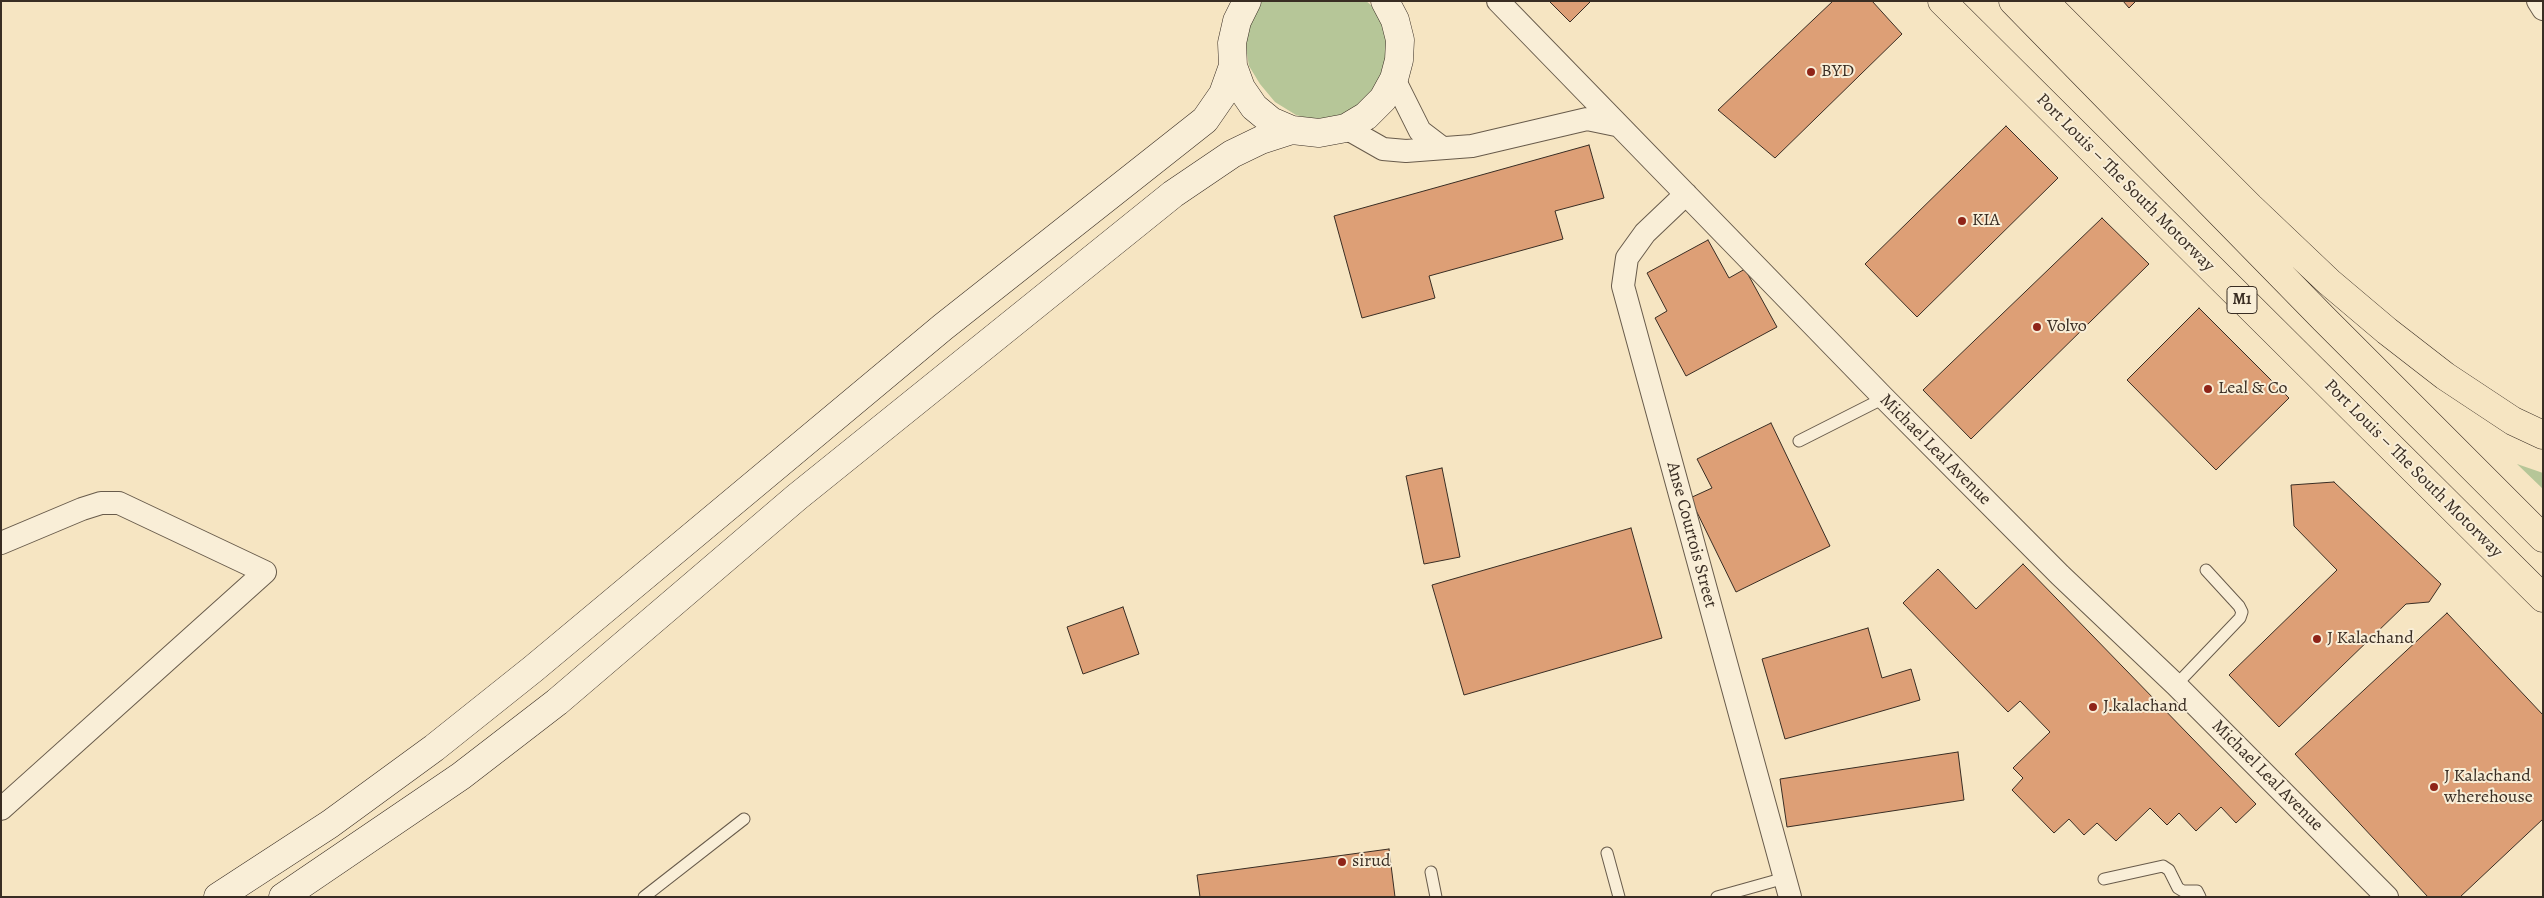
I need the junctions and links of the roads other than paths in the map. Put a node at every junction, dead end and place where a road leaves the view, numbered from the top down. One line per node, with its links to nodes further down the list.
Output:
1 (1247, 1): 9 (street)
2 (1385, 1): 10 (street)
3 (1498, 1): 11 (street, Michael Leal Avenue)
4 (1942, 1): 24 (highway, Port Louis – The South Motorway / M1)
5 (2013, 1): 16 (highway, M1)
6 (2044, 1): 18 (highway)
7 (2538, 1): 8 (street)
8 (2543, 9)
9 (1233, 66): 13 (street); 32 (street)
10 (1394, 79): 12 (street); 14 (street)
11 (1616, 126): 14 (street); 15 (street, Michael Leal Avenue)
12 (1346, 128): 13 (street); 14 (street)
13 (1292, 130): 33 (street)
14 (1441, 147)
15 (1686, 194): 17 (street, Michael Leal Avenue); 31 (street, Anse Courtois Street)
16 (2324, 319): 20 (highway); 21 (highway, M1)
17 (1884, 398): 19 (lane); 25 (street, Michael Leal Avenue)
18 (2543, 436)
19 (1800, 441)
20 (2543, 512)
21 (2543, 538)
22 (1, 543): 26 (street)
23 (2206, 570): 25 (lane)
24 (2543, 598)
25 (2176, 685): 39 (street, Michael Leal Avenue)
26 (1, 809)
27 (744, 819): 34 (lane)
28 (1607, 853): 36 (lane)
29 (1431, 872): 35 (lane)
30 (2104, 878): 38 (lane)
31 (1788, 887): 37 (lane)
32 (218, 897)
33 (283, 897)
34 (644, 897)
35 (1436, 897)
36 (1619, 897)
37 (1717, 897)
38 (2200, 897)
39 (2387, 897)

